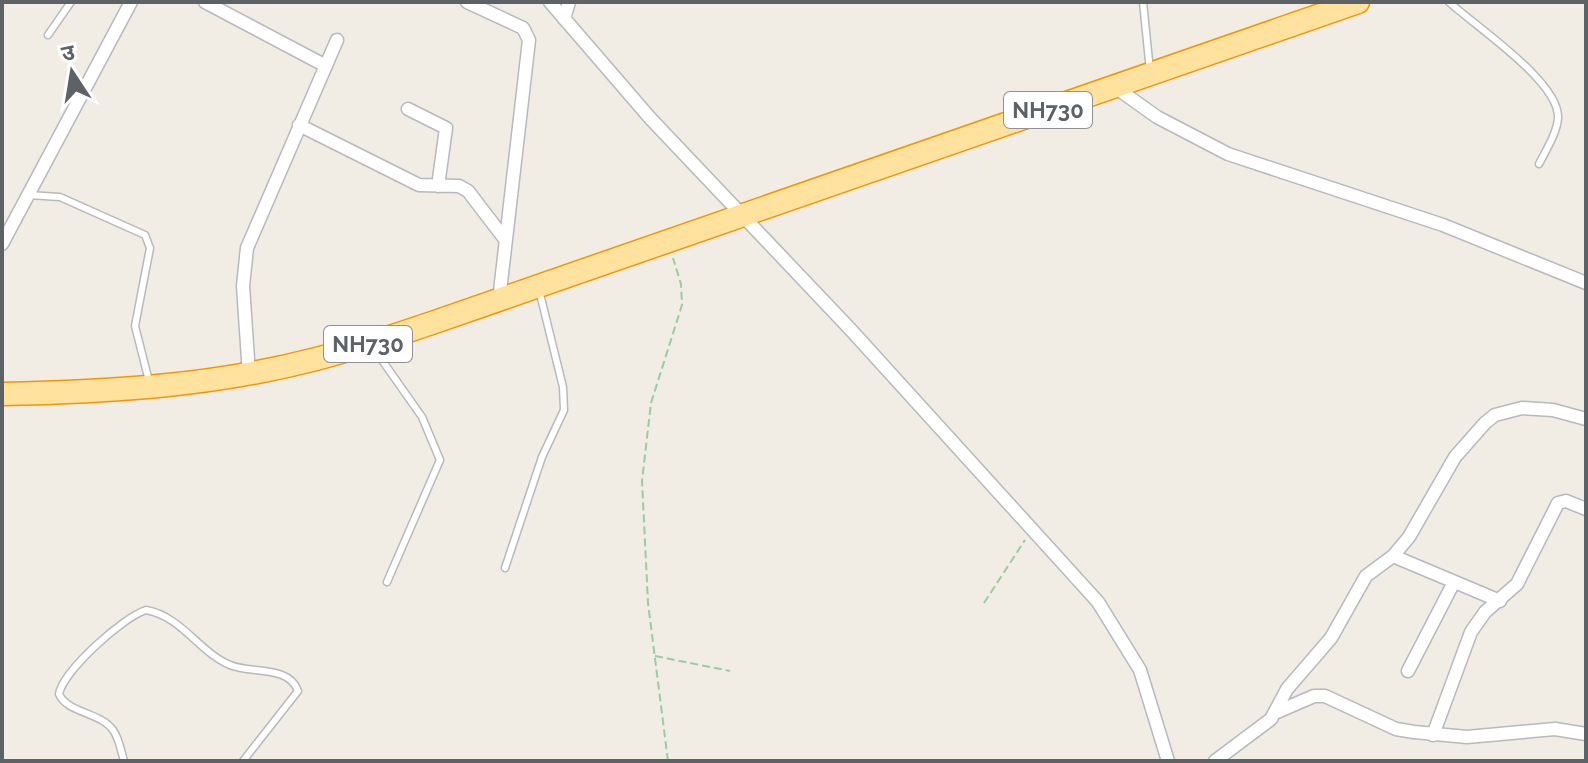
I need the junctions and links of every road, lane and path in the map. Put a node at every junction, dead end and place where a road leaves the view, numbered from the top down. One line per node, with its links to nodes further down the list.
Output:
1 (71, 2): 11 (lane)
2 (131, 2): 20 (street)
3 (205, 2): 13 (street)
4 (467, 2): 22 (street)
5 (550, 2): 10 (street)
6 (569, 2): 10 (street)
7 (1143, 2): 14 (lane)
8 (1358, 2): 14 (highway, NH730)
9 (1449, 2): 18 (lane)
10 (564, 19): 21 (street)
11 (48, 35)
12 (337, 40): 13 (street)
13 (326, 66): 17 (street)
14 (1150, 74): 15 (highway, NH730)
15 (1115, 87): 21 (highway, NH730); 25 (street)
16 (408, 109): 19 (street)
17 (299, 125): 19 (street); 29 (street)
18 (1539, 164)
19 (438, 186): 22 (street)
20 (28, 195): 24 (street); 30 (lane)
21 (733, 218): 23 (highway, NH730); 50 (street)
22 (504, 238): 27 (street)
23 (668, 242): 26 (highway, NH730); 41 (path)
24 (2, 244)
25 (1586, 283)
26 (538, 286): 27 (highway, NH730); 36 (lane)
27 (499, 300): 28 (highway, NH730)
28 (370, 343): 29 (highway, NH730); 37 (lane)
29 (249, 374): 30 (highway, NH730)
30 (151, 387): 31 (highway, NH730)
31 (2, 394)
32 (1586, 419): 35 (street)
33 (1586, 509): 39 (street)
34 (1022, 544): 40 (path)
35 (1393, 556): 38 (street); 44 (street)
36 (505, 568)
37 (387, 582)
38 (1454, 582): 39 (street); 43 (street)
39 (1500, 601): 46 (street)
40 (984, 603)
41 (654, 656): 42 (path); 49 (path)
42 (730, 671)
43 (1408, 671)
44 (1277, 712): 46 (street); 51 (street)
45 (1586, 734): 46 (street)
46 (1433, 735)
47 (124, 761): 48 (lane)
48 (243, 761)
49 (668, 761)
50 (1168, 761)
51 (1215, 761)

